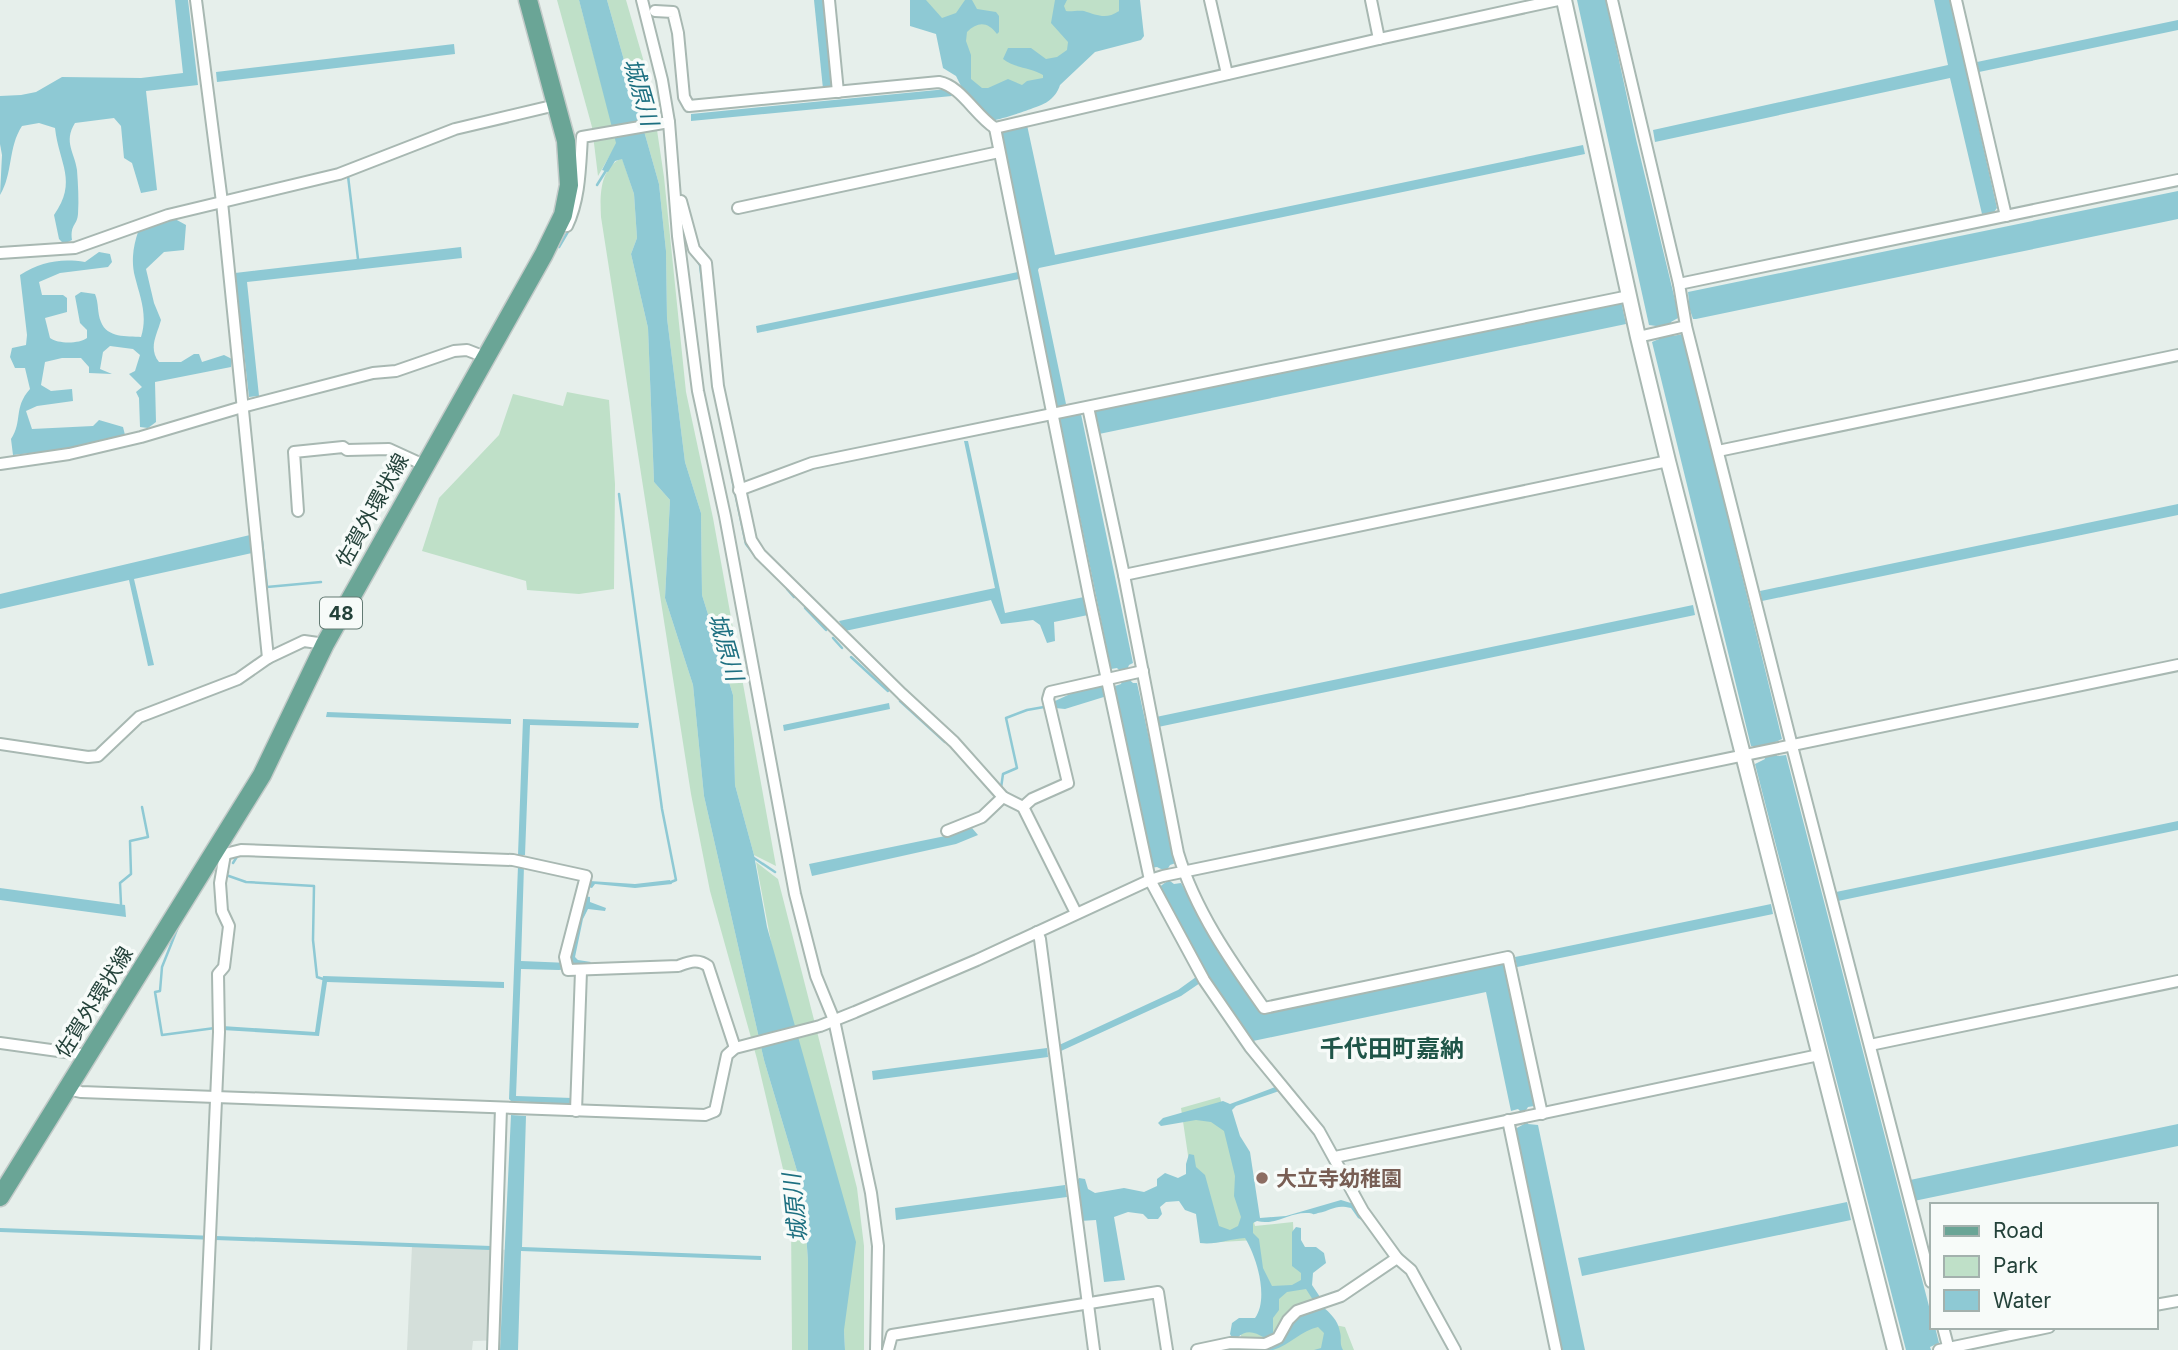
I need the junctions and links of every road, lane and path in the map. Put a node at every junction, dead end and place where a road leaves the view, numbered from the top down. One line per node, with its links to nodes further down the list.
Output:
1 (196, 0): 21 (street)
2 (528, 0): 15 (main road, 佐賀外環状線 / 48)
3 (642, 0): 16 (street)
4 (830, 0): 14 (street)
5 (1210, 0): 13 (street)
6 (1371, 0): 12 (street)
7 (1558, 0): 12 (street)
8 (1563, 0): 27 (street)
9 (1612, 0): 26 (street)
10 (1956, 0): 23 (street)
11 (655, 11): 14 (street)
12 (1379, 39): 13 (street)
13 (1227, 74): 17 (street)
14 (838, 92): 17 (street)
15 (556, 105): 21 (street); 25 (main road, 佐賀外環状線 / 48)
16 (669, 122): 19 (street); 25 (street)
17 (995, 128): 18 (street)
18 (999, 152): 22 (street); 34 (street)
19 (675, 178): 39 (street); 60 (street)
20 (2178, 180): 23 (street)
21 (222, 202): 24 (street); 32 (street)
22 (738, 208)
23 (1996, 218): 26 (street)
24 (0, 253)
25 (544, 254): 31 (main road, 佐賀外環状線 / 48)
26 (1679, 284): 28 (street)
27 (1629, 296): 29 (street); 33 (street)
28 (1686, 326): 29 (street); 35 (street)
29 (1638, 337): 36 (street)
30 (2178, 355): 35 (street)
31 (485, 357): 32 (street); 38 (main road, 佐賀外環状線 / 48)
32 (242, 407): 37 (street); 43 (street)
33 (1088, 407): 34 (street); 41 (street)
34 (1060, 413): 39 (street); 46 (street)
35 (1717, 451): 48 (street)
36 (1668, 461): 41 (street); 49 (street)
37 (0, 464)
38 (424, 465): 40 (street); 42 (main road, 佐賀外環状線 / 48)
39 (740, 490): 50 (street)
40 (298, 511)
41 (1124, 575): 45 (street)
42 (324, 644): 43 (street); 53 (main road, 佐賀外環状線 / 48)
43 (268, 658): 47 (street)
44 (2178, 666): 48 (street)
45 (1143, 671): 46 (street); 54 (street)
46 (1119, 675): 51 (street); 55 (street)
47 (0, 744)
48 (1792, 746): 49 (street); 62 (street)
49 (1742, 757): 54 (street); 65 (street)
50 (1003, 797): 51 (street); 52 (street)
51 (1023, 807): 56 (street)
52 (947, 831)
53 (221, 850): 58 (street); 64 (main road, 佐賀外環状線 / 48); 67 (street)
54 (1184, 872): 55 (street); 70 (street)
55 (1150, 880): 56 (street); 72 (street)
56 (1076, 913): 57 (street)
57 (1037, 932): 60 (street); 77 (street)
58 (581, 971): 63 (street); 69 (street)
59 (2178, 981): 62 (street)
60 (834, 1020): 63 (street); 84 (street)
61 (0, 1043): 64 (street)
62 (1870, 1045): 75 (street)
63 (738, 1047): 69 (street)
64 (87, 1055): 66 (main road, 佐賀外環状線 / 48)
65 (1819, 1055): 70 (street); 91 (street)
66 (67, 1089): 67 (street); 73 (main road, 佐賀外環状線 / 48)
67 (214, 1097): 68 (street); 82 (street)
68 (501, 1108): 69 (street); 83 (street)
69 (576, 1111)
70 (1542, 1114): 71 (street)
71 (1508, 1121): 72 (street); 90 (street)
72 (1335, 1157): 74 (street)
73 (0, 1197)
74 (1397, 1258): 88 (street); 89 (street)
75 (1930, 1278)
76 (2178, 1301): 78 (street)
77 (1087, 1303): 85 (street); 86 (street); 87 (street)
78 (2157, 1305)
79 (1943, 1329): 81 (street)
80 (2040, 1329): 81 (street)
81 (1945, 1349)
82 (205, 1350)
83 (493, 1350)
84 (877, 1350)
85 (888, 1350)
86 (1094, 1350)
87 (1167, 1350)
88 (1197, 1350)
89 (1455, 1350)
90 (1556, 1350)
91 (1895, 1350)

